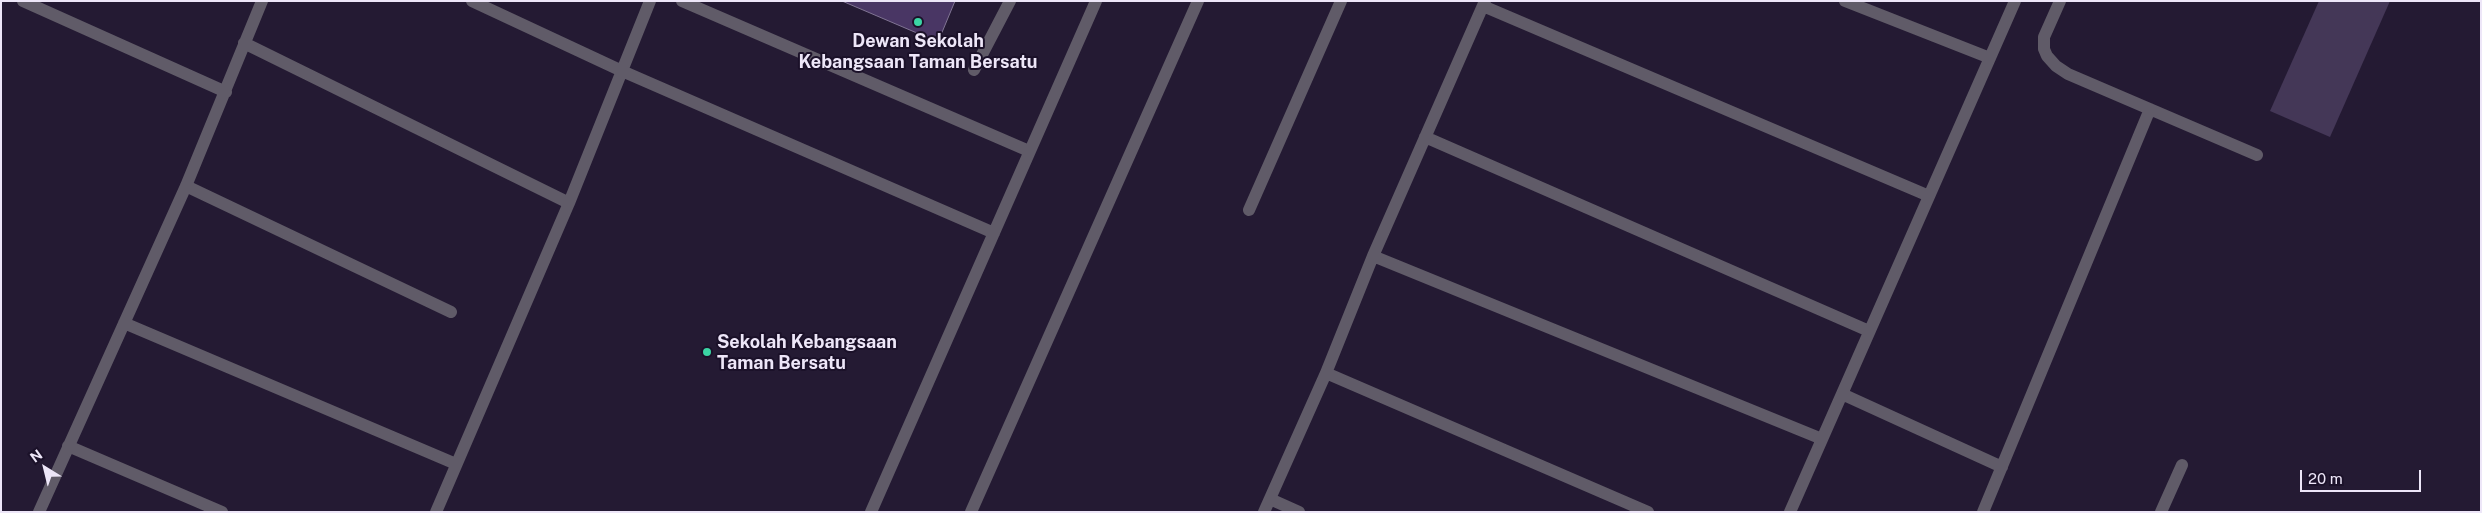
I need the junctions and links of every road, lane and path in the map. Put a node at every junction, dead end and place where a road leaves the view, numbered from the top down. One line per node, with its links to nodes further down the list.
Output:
1 (22, 1): 18 (street)
2 (262, 1): 14 (street)
3 (472, 1): 17 (street)
4 (650, 1): 17 (street)
5 (682, 1): 21 (street)
6 (1010, 1): 16 (street)
7 (1096, 1): 21 (street)
8 (1198, 1): 44 (street)
9 (1341, 1): 26 (street)
10 (1845, 1): 15 (street)
11 (2015, 1): 15 (street)
12 (2060, 1): 19 (street)
13 (1484, 4): 20 (street); 24 (street)
14 (244, 43): 18 (street); 25 (street)
15 (1990, 58): 24 (street)
16 (974, 70)
17 (622, 71): 25 (street); 27 (street)
18 (226, 92): 23 (street)
19 (2150, 109): 22 (street); 38 (street)
20 (1425, 137): 28 (street); 31 (street)
21 (1029, 152): 27 (street)
22 (2257, 155)
23 (186, 186): 29 (street); 30 (street)
24 (1929, 196): 31 (street)
25 (569, 203): 36 (street)
26 (1249, 210)
27 (994, 233): 43 (street)
28 (1373, 256): 32 (street); 34 (street)
29 (451, 312)
30 (124, 323): 35 (street); 36 (street)
31 (1869, 332): 33 (street)
32 (1326, 373): 39 (street); 47 (street)
33 (1842, 394): 34 (street); 38 (street)
34 (1822, 440): 48 (street)
35 (68, 446): 40 (street); 41 (street)
36 (456, 464): 42 (street)
37 (2182, 465): 50 (street)
38 (2002, 467): 49 (street)
39 (1270, 499): 45 (street); 46 (street)
40 (39, 512)
41 (222, 512)
42 (436, 512)
43 (871, 512)
44 (971, 512)
45 (1264, 512)
46 (1299, 512)
47 (1648, 512)
48 (1790, 512)
49 (1983, 512)
50 (2161, 512)

